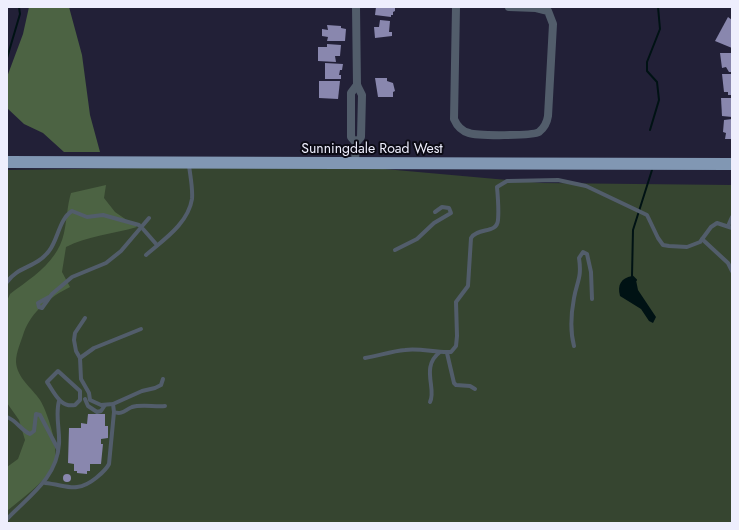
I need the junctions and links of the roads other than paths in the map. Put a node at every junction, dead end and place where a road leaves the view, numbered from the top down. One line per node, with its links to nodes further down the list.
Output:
1 (356, 7): 6 (street)
2 (456, 7): 3 (street)
3 (509, 7)
4 (10, 162): 5 (main road, Sunningdale Road West)
5 (189, 162): 6 (main road, Sunningdale Road West); 15 (lane)
6 (355, 163): 7 (main road, Sunningdale Road West)
7 (732, 164)
8 (435, 212): 16 (lane)
9 (732, 217): 12 (lane)
10 (148, 218): 20 (lane)
11 (139, 225): 19 (lane)
12 (730, 227): 14 (lane)
13 (143, 229): 15 (lane)
14 (702, 239): 18 (lane); 26 (lane)
15 (157, 245): 17 (lane)
16 (395, 250)
17 (146, 255)
18 (732, 271)
19 (7, 282)
20 (49, 297)
21 (592, 299): 24 (lane)
22 (85, 318): 27 (lane)
23 (141, 329): 27 (lane)
24 (574, 346)
25 (440, 352): 26 (lane); 28 (lane); 35 (lane)
26 (447, 353): 30 (lane)
27 (80, 358): 33 (lane)
28 (366, 358)
29 (163, 379): 37 (lane)
30 (475, 389)
31 (81, 396): 32 (lane); 34 (lane); 34 (lane)
32 (85, 399): 33 (lane); 36 (lane)
33 (90, 400): 36 (lane)
34 (60, 401): 41 (lane)
35 (430, 402)
36 (105, 404): 37 (lane)
37 (113, 404): 39 (lane)
38 (164, 406): 39 (lane)
39 (114, 412): 42 (lane)
40 (7, 418): 41 (lane)
41 (58, 449): 42 (lane)
42 (45, 483): 43 (lane)
43 (7, 518)

